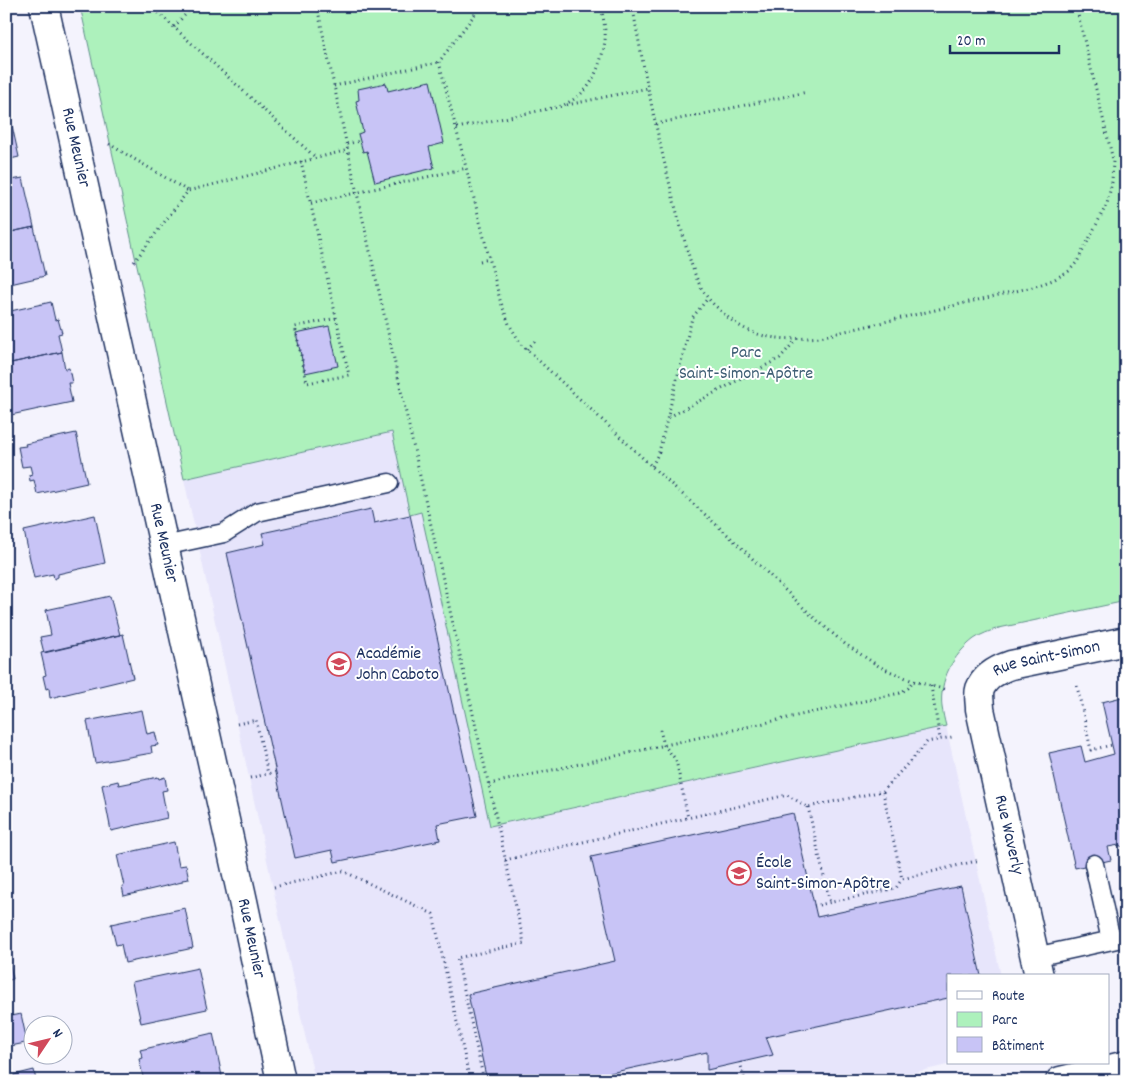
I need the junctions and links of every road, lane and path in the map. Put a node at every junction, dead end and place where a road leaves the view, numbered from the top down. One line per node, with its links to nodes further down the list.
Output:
1 (44, 6): 38 (street, Rue Meunier)
2 (151, 6): 9 (path)
3 (193, 6): 9 (path)
4 (317, 6): 11 (path)
5 (482, 6): 10 (path)
6 (601, 6): 14 (path)
7 (633, 6): 12 (path)
8 (1076, 6): 33 (path)
9 (174, 27): 21 (path)
10 (439, 62): 11 (path); 16 (path)
11 (334, 86): 19 (path)
12 (648, 88): 14 (path); 15 (path)
13 (807, 92): 15 (path)
14 (562, 106): 16 (path)
15 (656, 124): 30 (path)
16 (457, 128): 23 (path)
17 (104, 141): 24 (path)
18 (360, 141): 19 (path)
19 (347, 144): 20 (path)
20 (348, 150): 21 (path); 25 (path)
21 (316, 158): 22 (path)
22 (301, 161): 24 (path); 26 (path)
23 (467, 168): 25 (path); 27 (path)
24 (188, 190): 29 (path)
25 (357, 193): 26 (path); 54 (path)
26 (311, 203): 31 (path)
27 (490, 259): 28 (path); 34 (path)
28 (480, 261)
29 (132, 264)
30 (708, 298): 33 (path); 35 (path)
31 (337, 318): 31 (path)
32 (537, 339): 34 (path)
33 (796, 340): 35 (path)
34 (527, 349): 36 (path)
35 (668, 418): 36 (path)
36 (652, 466): 40 (path)
37 (390, 483): 38 (lane)
38 (164, 546): 70 (street, Rue Meunier)
39 (1126, 640): 44 (street, Rue Saint-Simon)
40 (913, 681): 41 (path); 49 (path)
41 (931, 686): 43 (path); 48 (path)
42 (1076, 686): 50 (path)
43 (947, 690)
44 (979, 695): 66 (street, Rue Waverly)
45 (232, 725): 52 (path)
46 (660, 730): 49 (path)
47 (953, 737): 48 (path)
48 (940, 739): 55 (path)
49 (664, 745): 54 (path); 57 (path)
50 (1112, 745)
51 (276, 772): 52 (path)
52 (268, 774): 53 (path)
53 (256, 777)
54 (489, 784): 58 (path)
55 (883, 791): 56 (path); 61 (path)
56 (808, 807): 57 (path); 63 (path)
57 (688, 818): 58 (path)
58 (506, 860): 72 (path)
59 (976, 861): 61 (path)
60 (1094, 864): 65 (lane)
61 (902, 878): 63 (path)
62 (268, 888): 71 (path)
63 (830, 903): 64 (path)
64 (814, 906)
65 (1118, 938): 66 (lane)
66 (1037, 966)
67 (740, 1062): 73 (path)
68 (1126, 1065): 69 (street)
69 (1061, 1076)
70 (281, 1081)
71 (470, 1081)
72 (484, 1081)
73 (745, 1081)

